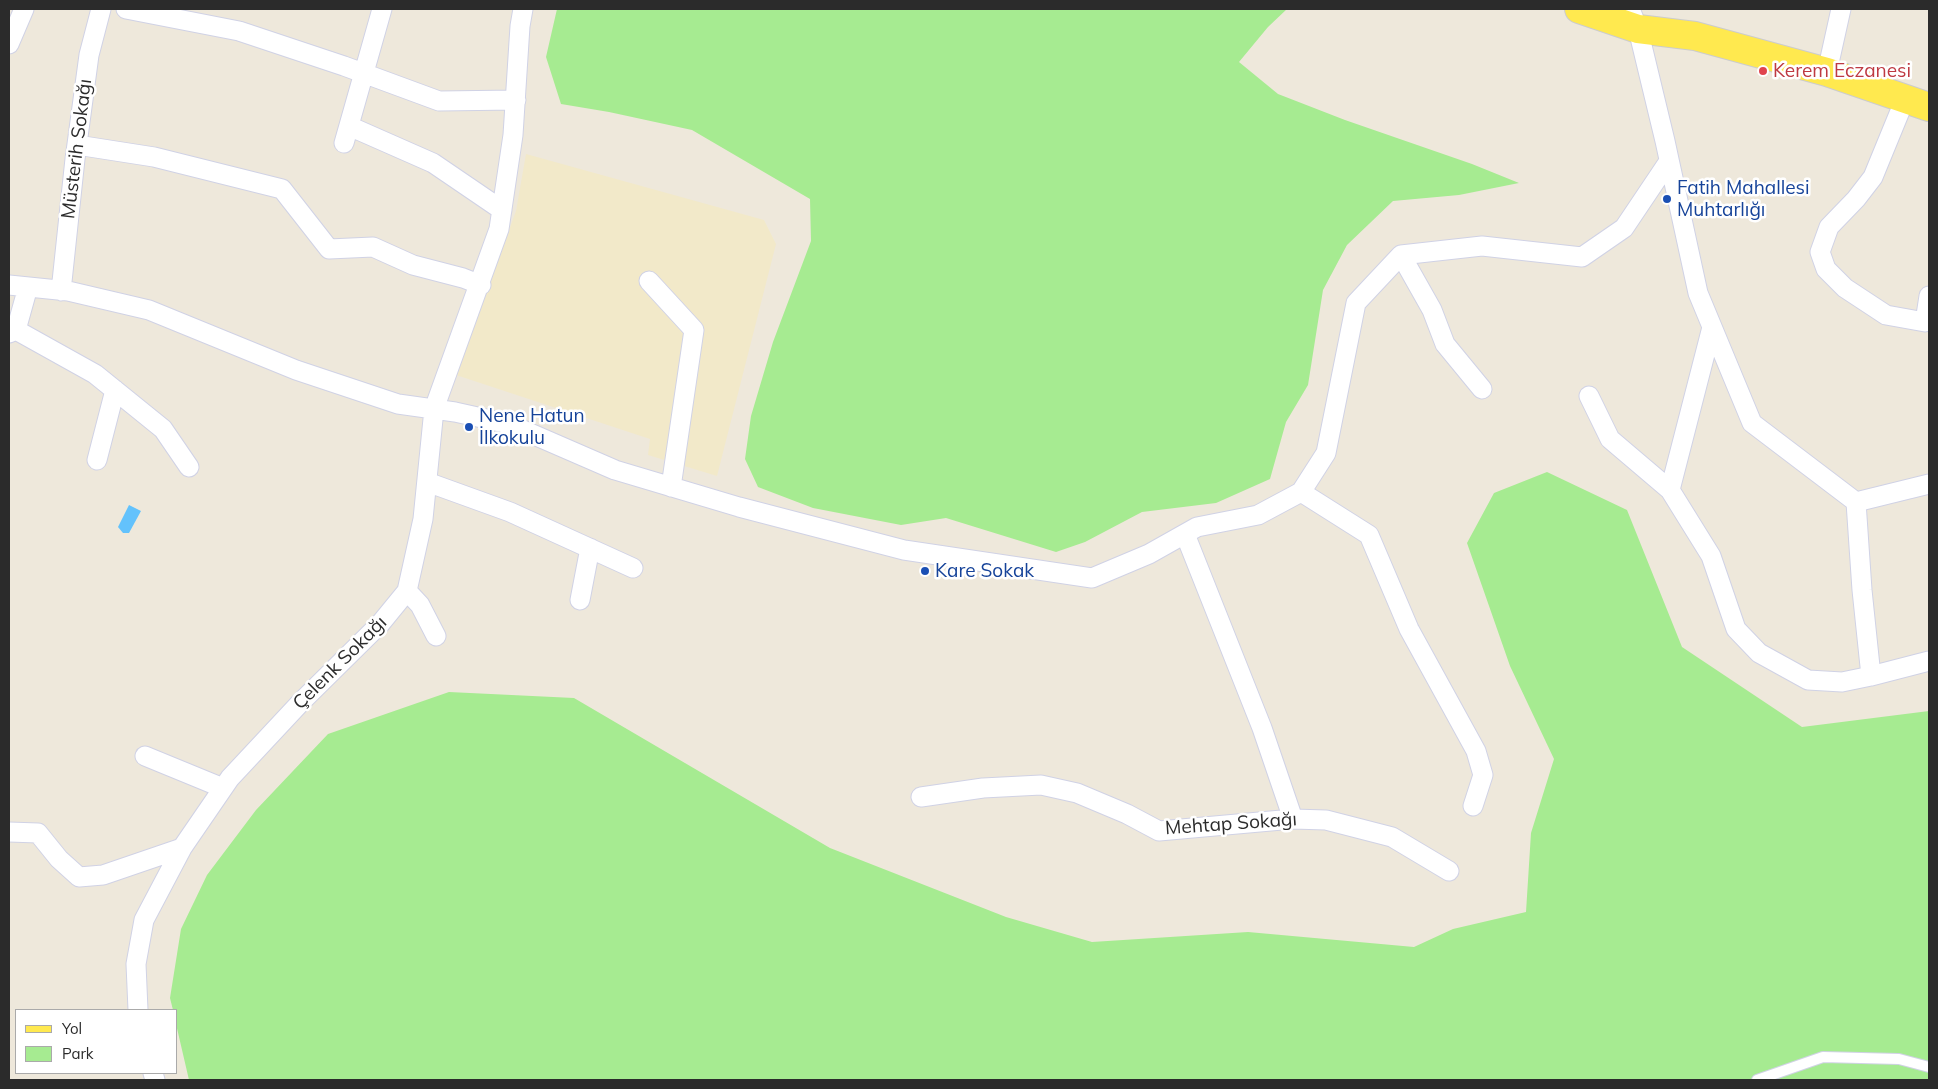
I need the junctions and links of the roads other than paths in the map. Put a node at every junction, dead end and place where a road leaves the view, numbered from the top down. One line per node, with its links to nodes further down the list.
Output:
1 (24, 9): 9 (street)
2 (101, 9): 14 (street, Müsterih Sokağı)
3 (126, 9): 11 (street)
4 (382, 9): 11 (street)
5 (523, 9): 12 (street, Çelenk Sokağı)
6 (1579, 9): 8 (main road)
7 (1841, 9): 10 (street)
8 (1634, 19): 10 (main road); 15 (street)
9 (9, 44)
10 (1827, 72): 13 (main road)
11 (364, 74): 12 (street); 16 (street)
12 (516, 100): 16 (street, Çelenk Sokağı)
13 (1917, 103): 23 (street)
14 (76, 145): 20 (street); 22 (street, Müsterih Sokağı)
15 (1669, 161): 17 (street); 24 (street)
16 (502, 210): 20 (street, Çelenk Sokağı)
17 (1402, 255): 26 (street); 36 (street)
18 (649, 281): 34 (street)
19 (9, 285): 21 (street)
20 (481, 285): 29 (street, Çelenk Sokağı)
21 (28, 287): 22 (street); 25 (street)
22 (61, 291): 29 (street)
23 (1929, 296)
24 (1712, 327): 35 (street); 37 (street)
25 (13, 331): 27 (street)
26 (1482, 389)
27 (115, 390): 30 (street); 31 (street)
28 (1589, 396): 35 (street)
29 (434, 409): 32 (street, Çelenk Sokağı); 34 (street)
30 (97, 460)
31 (189, 467)
32 (427, 482): 39 (street); 41 (street, Çelenk Sokağı)
33 (1929, 484): 37 (street)
34 (671, 487): 38 (street)
35 (1670, 490): 45 (street)
36 (1301, 492): 38 (street); 49 (street)
37 (1856, 502): 45 (street)
38 (1185, 534): 50 (street)
39 (590, 548): 40 (street); 42 (street)
40 (634, 568)
41 (407, 591): 43 (street); 47 (street, Çelenk Sokağı)
42 (580, 600)
43 (436, 636)
44 (1929, 661): 45 (street)
45 (1871, 676)
46 (145, 756): 47 (street)
47 (223, 788): 52 (street, Çelenk Sokağı)
48 (921, 797): 50 (street, Mehtap Sokağı)
49 (1473, 806)
50 (1293, 819): 53 (street, Mehtap Sokağı)
51 (9, 832): 52 (street)
52 (182, 848): 54 (street, Çelenk Sokağı)
53 (1449, 871)
54 (138, 1009)
55 (1929, 1067): 56 (lane)
56 (1757, 1080)

